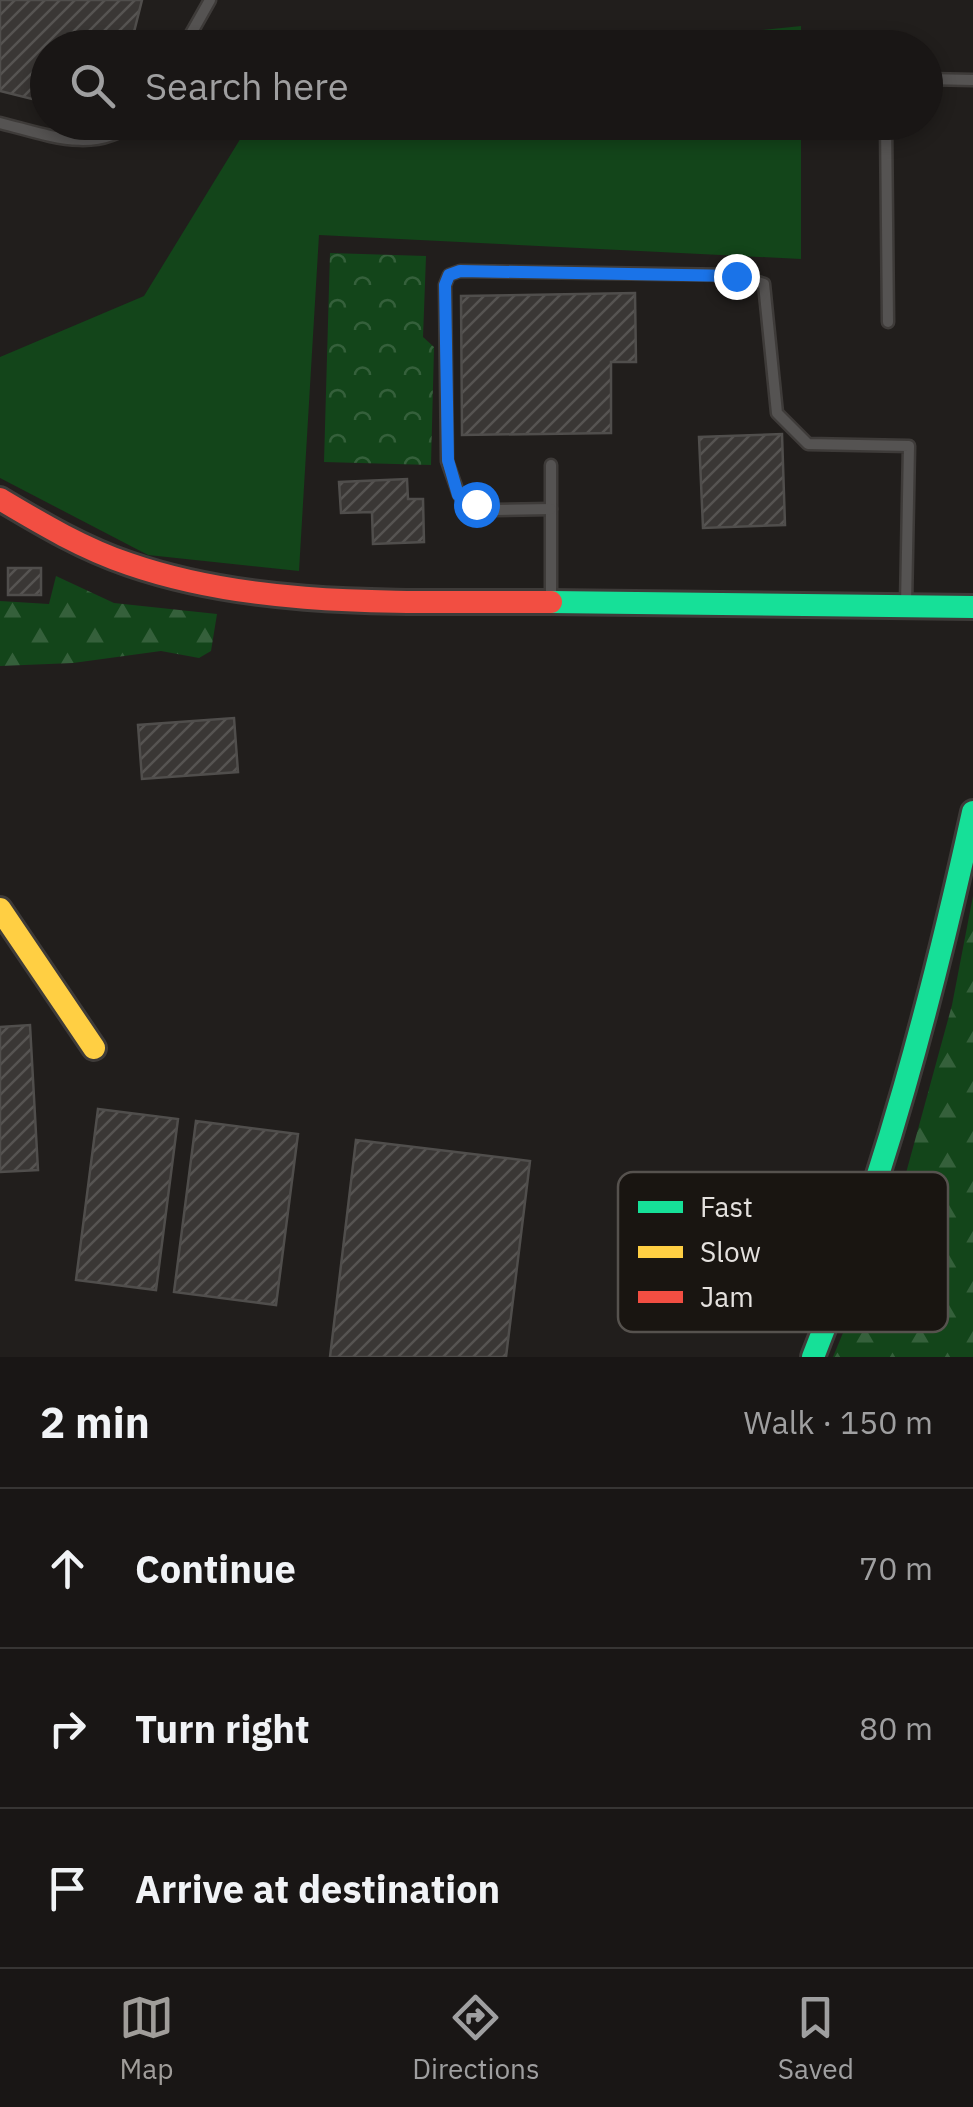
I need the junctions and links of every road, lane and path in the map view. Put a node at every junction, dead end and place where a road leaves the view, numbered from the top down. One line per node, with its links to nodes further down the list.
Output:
1 (210, 0): 2 (lane)
2 (193, 30)
3 (943, 79): 4 (lane)
4 (973, 80)
5 (0, 123): 6 (lane)
6 (30, 129)
7 (886, 140): 8 (lane)
8 (888, 322)
9 (551, 465): 11 (lane)
10 (0, 500): 12 (street)
11 (551, 508): 12 (lane); 13 (lane)
12 (551, 601): 13 (street)
13 (906, 606): 14 (street)
14 (973, 607)
15 (973, 812): 18 (street)
16 (0, 909): 17 (street)
17 (94, 1048)
18 (881, 1172)
19 (823, 1332): 20 (street)
20 (813, 1357)

